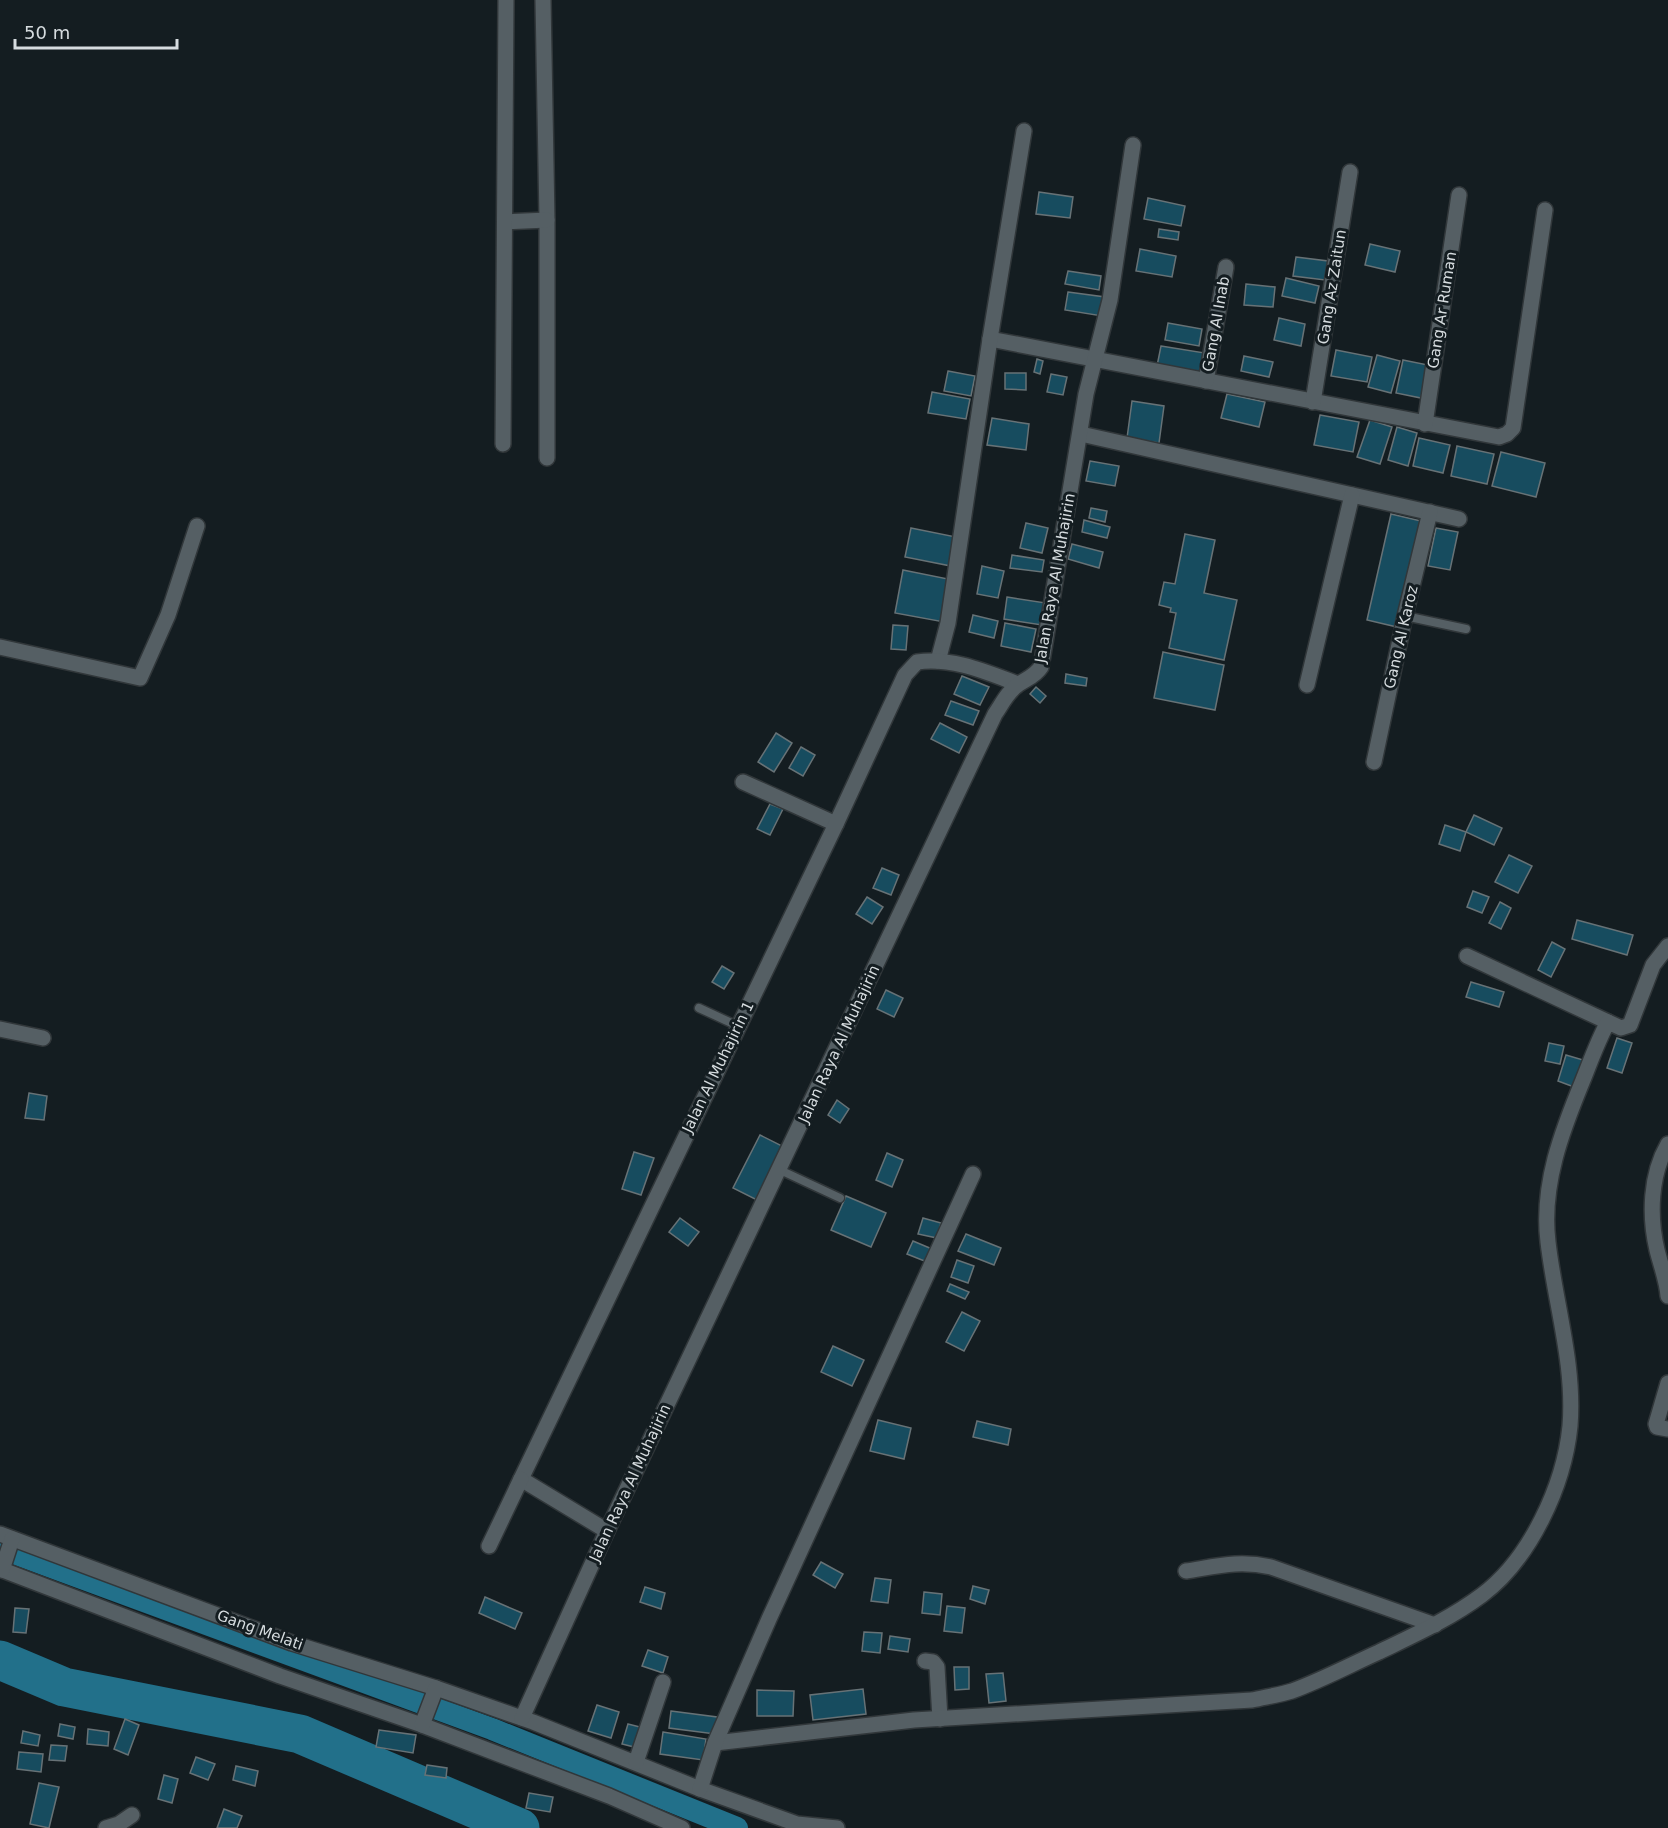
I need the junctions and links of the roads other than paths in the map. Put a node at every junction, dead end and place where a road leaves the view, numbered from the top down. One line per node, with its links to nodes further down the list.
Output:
1 (506, 0): 9 (street)
2 (543, 0): 8 (street)
3 (1024, 130): 11 (street)
4 (1133, 145): 12 (street, Jalan Raya Al Muhajirin)
5 (1350, 172): 14 (street, Gang Az Zaitun)
6 (1459, 195): 15 (street, Gang Ar Ruman)
7 (1545, 210): 15 (street)
8 (548, 220): 9 (street); 18 (street)
9 (505, 222): 17 (street)
10 (1226, 267): 13 (street, Gang AI Inab)
11 (990, 339): 12 (street); 26 (street)
12 (1095, 360): 13 (street); 16 (street, Jalan Raya Al Muhajirin)
13 (1206, 381): 14 (street)
14 (1313, 402): 15 (street)
15 (1425, 424)
16 (1081, 434): 19 (street); 27 (street, Jalan Raya Al Muhajirin)
17 (503, 444)
18 (547, 458)
19 (1352, 495): 20 (street); 28 (street)
20 (1430, 512): 21 (street); 23 (street, Gang Al Karoz)
21 (1459, 519)
22 (198, 526): 25 (street)
23 (1405, 616): 24 (lane); 29 (street, Gang Al Karoz)
24 (1466, 629)
25 (0, 647)
26 (938, 661): 27 (street, Jalan Al Muhajirin 1); 31 (street, Jalan Al Muhajirin 1)
27 (1018, 684): 40 (street, Jalan Raya Al Muhajirin)
28 (1307, 685)
29 (1374, 762)
30 (743, 782): 31 (street)
31 (836, 824): 36 (street, Jalan Al Muhajirin 1)
32 (1668, 946): 35 (street)
33 (1467, 957): 35 (street)
34 (699, 1008): 36 (lane)
35 (1608, 1022): 52 (street)
36 (738, 1026): 46 (street, Jalan Al Muhajirin 1)
37 (0, 1029): 38 (street)
38 (43, 1038)
39 (1668, 1144): 43 (street)
40 (780, 1170): 42 (lane); 47 (street, Jalan Raya Al Muhajirin)
41 (973, 1174): 59 (street)
42 (840, 1198)
43 (1668, 1296)
44 (1668, 1383): 45 (street)
45 (1668, 1429)
46 (521, 1479): 47 (street); 49 (street, Jalan Al Muhajirin 1)
47 (607, 1531): 56 (street, Jalan Raya Al Muhajirin)
48 (7, 1540): 50 (street); 55 (street, Gang Melati)
49 (489, 1546)
50 (2, 1568): 58 (street)
51 (1186, 1571): 52 (street)
52 (1436, 1625): 57 (street)
53 (925, 1661): 57 (street)
54 (663, 1682): 60 (street)
55 (434, 1692): 56 (street, Gang Melati); 58 (street)
56 (522, 1718): 60 (street, Gang Melati)
57 (940, 1719): 59 (street)
58 (423, 1723): 65 (street)
59 (716, 1743): 61 (street)
60 (636, 1762): 61 (street, Gang Melati)
61 (700, 1789): 63 (street, Gang Melati)
62 (132, 1815): 64 (street)
63 (796, 1826): 66 (street, Gang Melati)
64 (106, 1828)
65 (682, 1828)
66 (837, 1828)

